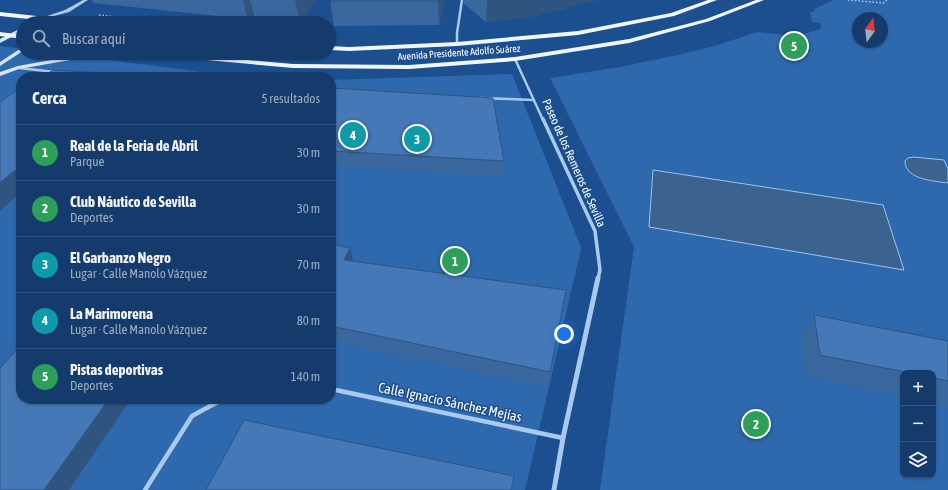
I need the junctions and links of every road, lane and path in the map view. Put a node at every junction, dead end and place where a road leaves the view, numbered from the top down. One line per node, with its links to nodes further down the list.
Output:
1 (86, 0): 10 (street)
2 (462, 0): 19 (street)
3 (714, 0): 19 (main road, Avenida Presidente Adolfo Suárez)
4 (761, 0): 22 (main road, Avenida Presidente Adolfo Suárez)
5 (848, 0): 6 (path)
6 (887, 0)
7 (263, 9): 12 (street)
8 (0, 14): 13 (main road)
9 (94, 14): 11 (path)
10 (54, 16)
11 (110, 16)
12 (255, 16)
13 (16, 17)
14 (16, 32): 16 (main road)
15 (0, 34): 16 (main road)
16 (11, 35): 17 (main road); 18 (main road)
17 (16, 36)
18 (0, 41)
19 (457, 44): 20 (main road, Avenida Presidente Adolfo Suárez)
20 (336, 48)
21 (16, 54): 25 (main road)
22 (515, 59): 24 (main road, Avenida Presidente Adolfo Suárez); 30 (street, Paseo de los Remeros de Sevilla)
23 (62, 60): 26 (main road)
24 (217, 60)
25 (0, 64)
26 (18, 68): 27 (street); 28 (main road)
27 (61, 72)
28 (0, 74)
29 (480, 98): 30 (street)
30 (534, 100): 33 (street, Paseo de los Remeros de Sevilla)
31 (336, 390): 33 (street, Calle Ignacio Sánchez Mejías)
32 (215, 404): 34 (street)
33 (564, 438): 35 (street, Paseo de los Remeros de Sevilla)
34 (145, 490)
35 (554, 490)

